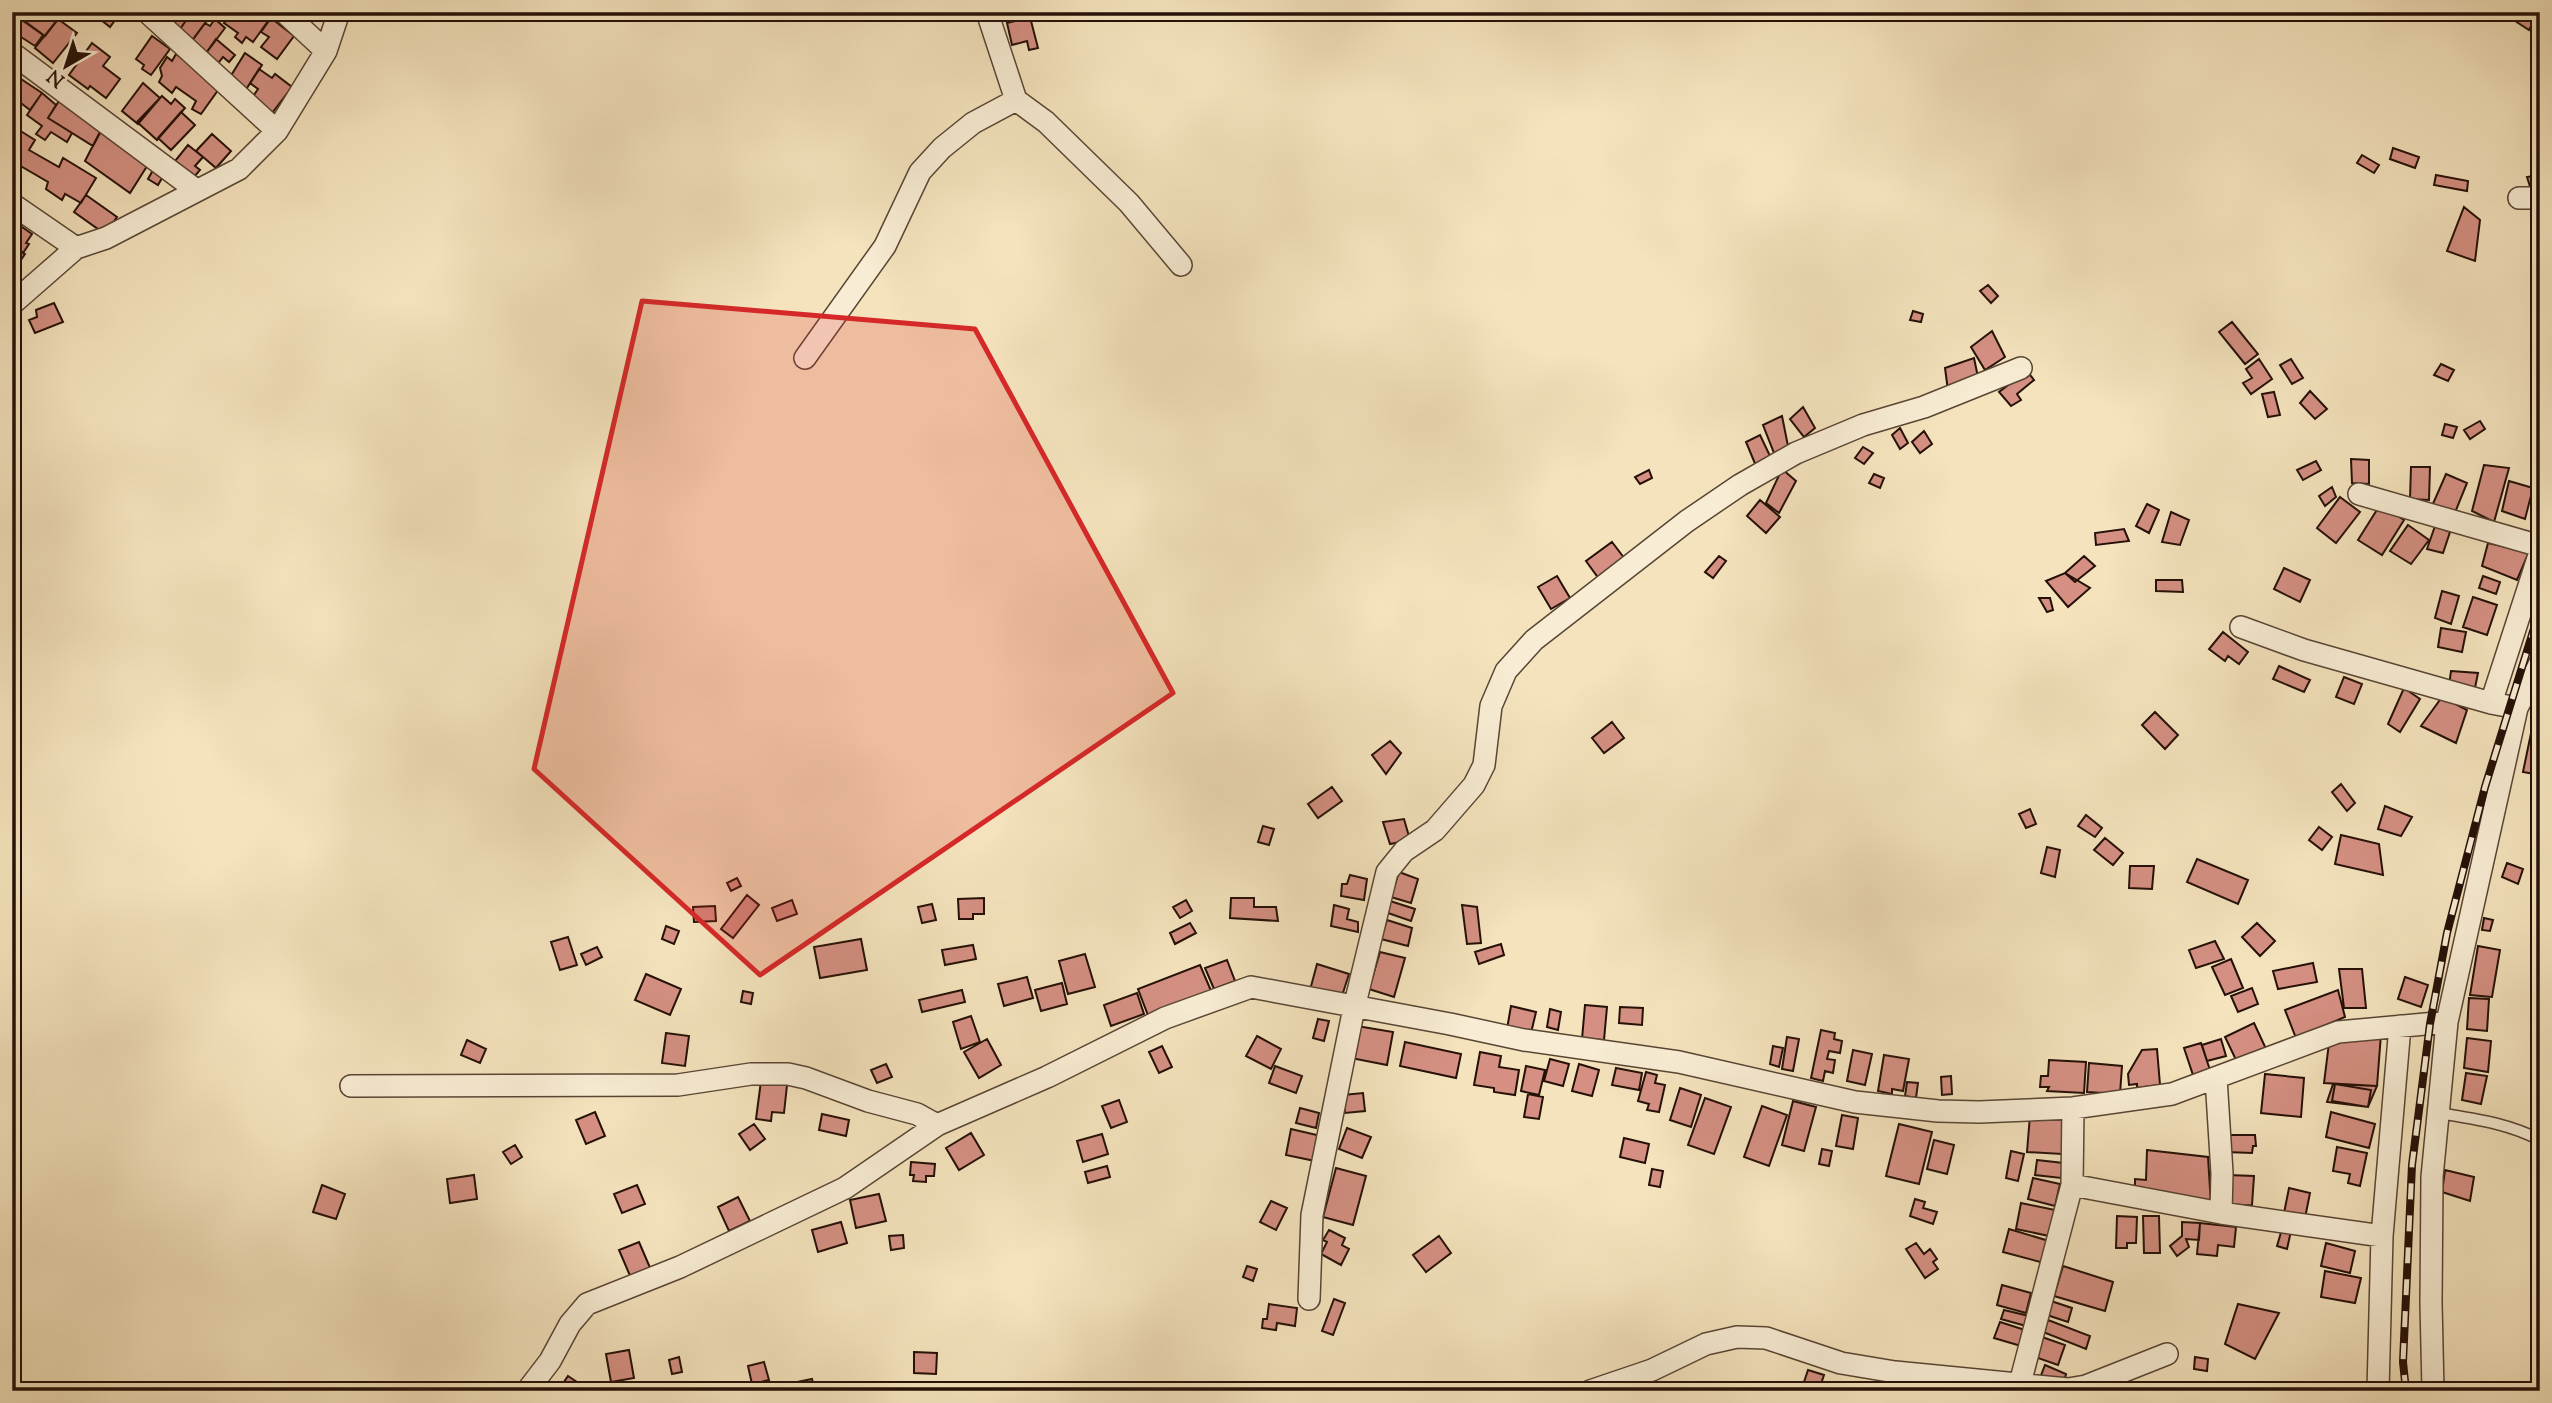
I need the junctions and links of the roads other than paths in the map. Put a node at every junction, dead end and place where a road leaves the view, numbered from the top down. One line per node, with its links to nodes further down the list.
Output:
1 (147, 12): 8 (street)
2 (284, 12): 5 (street)
3 (339, 12): 5 (street)
4 (987, 12): 7 (street)
5 (326, 51): 8 (street)
6 (12, 53): 9 (street)
7 (1016, 100): 12 (street); 14 (street)
8 (277, 131): 9 (street)
9 (196, 190): 11 (street)
10 (12, 204): 11 (street)
11 (76, 248): 13 (street)
12 (1181, 265)
13 (12, 304)
14 (805, 358)
15 (2021, 368): 23 (street)
16 (2359, 494): 17 (street)
17 (2540, 546)
18 (2540, 552): 21 (street)
19 (2241, 627): 21 (street)
20 (2540, 663): 22 (street)
21 (2491, 703): 22 (street)
22 (2517, 708): 24 (street)
23 (1354, 1008): 28 (street); 30 (street); 35 (street)
24 (2446, 1022): 25 (street); 29 (street)
25 (2400, 1026): 26 (street); 34 (street)
26 (2216, 1078): 28 (street); 33 (street)
27 (351, 1086): 30 (street)
28 (2073, 1108): 32 (street)
29 (2439, 1113): 31 (lane); 41 (street)
30 (937, 1125): 38 (street)
31 (2540, 1140)
32 (2072, 1185): 33 (street); 37 (street)
33 (2221, 1213): 34 (street)
34 (2382, 1236): 40 (street)
35 (1309, 1300)
36 (2167, 1354): 37 (street)
37 (2019, 1388): 39 (street)
38 (527, 1391)
39 (1590, 1391)
40 (2378, 1391)
41 (2433, 1391)

